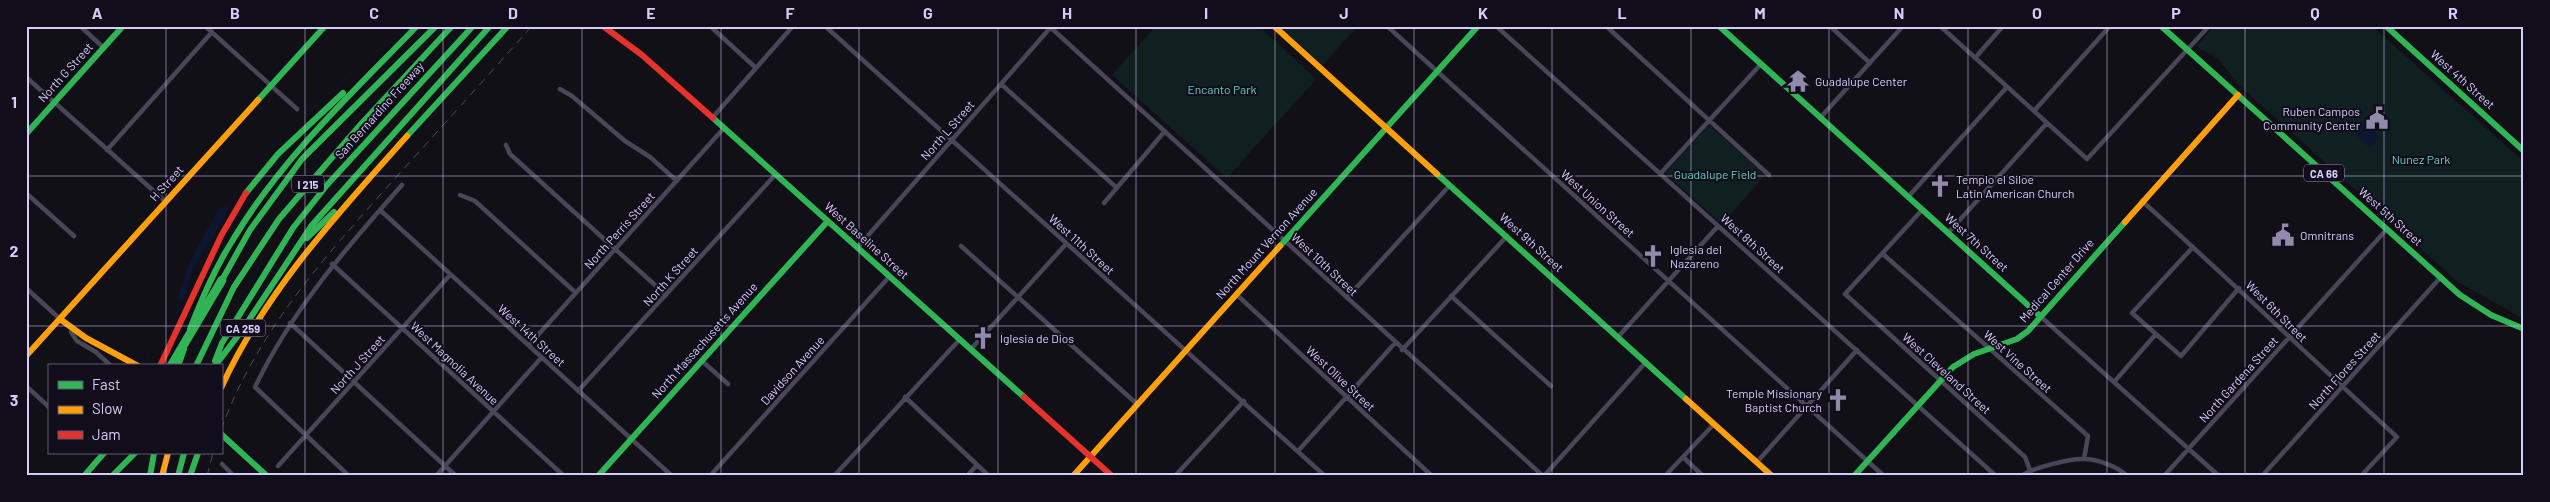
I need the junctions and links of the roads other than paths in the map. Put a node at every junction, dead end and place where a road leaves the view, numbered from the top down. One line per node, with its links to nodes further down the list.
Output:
1 (80, 26): 31 (street)
2 (123, 26): 31 (main road, North G Street)
3 (205, 26): 30 (street)
4 (325, 26): 40 (main road, H Street)
5 (417, 26): 41 (main road)
6 (436, 26): 127 (main road, bridge)
7 (452, 26): 129 (main road, San Bernardino Freeway / I 215)
8 (473, 26): 130 (main road, San Bernardino Freeway / I 215)
9 (490, 26): 88 (main road)
10 (508, 26): 63 (main road)
11 (603, 26): 48 (main road, West Baseline Street)
12 (710, 26): 36 (street)
13 (793, 26): 36 (street)
14 (825, 26): 56 (street, West 11th Street)
15 (1274, 26): 53 (main road, West 9th Street)
16 (1388, 26): 37 (street, West Union Street)
17 (1478, 26): 37 (main road, North Mount Vernon Avenue)
18 (1496, 26): 60 (street, West 8th Street)
19 (1606, 26): 50 (street)
20 (1719, 26): 35 (main road, West 7th Street)
21 (1830, 26): 34 (street)
22 (1903, 26): 34 (street)
23 (1940, 26): 33 (street)
24 (2003, 26): 33 (street)
25 (2110, 26): 47 (street)
26 (2161, 26): 32 (main road, West 5th Street / CA 66)
27 (2209, 26): 32 (street)
28 (2386, 26): 59 (main road, West 4th Street)
29 (1051, 27): 39 (street, North L Street); 54 (street, West 10th Street)
30 (212, 32): 40 (street); 58 (street)
31 (104, 48): 45 (main road, North G Street)
32 (2187, 50): 44 (main road, West 5th Street / CA 66); 51 (street)
33 (1975, 58): 42 (street)
34 (1870, 63): 49 (street)
35 (1761, 64): 49 (main road, West 7th Street); 50 (street)
36 (756, 68): 48 (street)
37 (1437, 72): 53 (main road, North Mount Vernon Avenue); 94 (street, West Union Street)
38 (26, 77): 45 (street)
39 (1001, 84): 56 (street, North L Street); 67 (street)
40 (271, 86): 46 (street); 72 (main road, H Street)
41 (356, 87): 126 (main road); 128 (main road)
42 (2007, 87): 47 (street); 70 (street)
43 (560, 89): 64 (street)
44 (2238, 95): 71 (main road, Medical Center Drive); 78 (main road, West 5th Street / CA 66)
45 (54, 103): 55 (main road, North G Street); 58 (street)
46 (297, 109)
47 (2034, 111): 51 (street)
48 (713, 117): 52 (main road, West Baseline Street)
49 (1820, 118): 70 (main road, West 7th Street)
50 (1710, 121): 60 (street); 62 (street)
51 (2047, 123): 79 (street)
52 (724, 128): 61 (main road, West Baseline Street); 64 (street, North Perris Street)
53 (1386, 128): 66 (main road, West 9th Street); 82 (main road, North Mount Vernon Avenue)
54 (1165, 131): 67 (street); 82 (street, West 10th Street)
55 (26, 134)
56 (952, 140): 83 (street, West 11th Street); 86 (street, North L Street)
57 (506, 145): 87 (street)
58 (107, 150): 72 (street)
59 (2524, 151)
60 (1660, 174): 77 (street, West 8th Street)
61 (775, 175): 76 (main road, West Baseline Street); 99 (street, North K Street)
62 (1769, 175)
63 (370, 178): 88 (main road); 137 (main road)
64 (677, 181): 87 (street, North Perris Street)
65 (402, 185): 74 (street)
66 (1450, 185): 81 (main road, West 9th Street); 102 (street)
67 (1117, 188): 73 (street)
68 (26, 193): 80 (street)
69 (460, 195): 97 (street)
70 (1908, 197): 75 (main road, West 7th Street)
71 (2142, 201): 85 (street, West 6th Street); 103 (main road, Medical Center Drive)
72 (166, 202): 104 (main road, H Street)
73 (1104, 203)
74 (380, 210): 90 (street); 91 (street, West 14th Street)
75 (1922, 210): 79 (main road, West 7th Street); 89 (street)
76 (827, 222): 86 (main road, West Baseline Street); 122 (main road, North Massachusetts Avenue)
77 (1718, 226): 94 (street); 118 (street, West 8th Street)
78 (2387, 229): 93 (main road, West 5th Street / CA 66); 111 (street, North Gardena Street)
79 (1948, 233): 103 (main road, West 7th Street)
80 (74, 236)
81 (1506, 236): 101 (street); 110 (main road, West 9th Street)
82 (1285, 240): 98 (main road, North Mount Vernon Avenue); 102 (street, West 10th Street)
83 (1066, 244): 100 (street); 116 (street, West 11th Street)
84 (961, 246): 100 (street)
85 (2193, 247): 96 (street, West 6th Street); 109 (street)
86 (857, 248): 92 (main road, West Baseline Street)
87 (616, 249): 97 (street, North Perris Street); 99 (street)
88 (291, 254): 131 (main road, CA 259)
89 (1883, 254): 119 (street, West Vine Street); 132 (street, West Cleveland Street)
90 (332, 264): 105 (street); 107 (street, West Magnolia Avenue)
91 (450, 274): 107 (street, North J Street); 114 (street, West 14th Street)
92 (889, 277): 112 (main road, West Baseline Street); 186 (street, Davidson Avenue)
93 (2440, 278): 108 (main road, West 5th Street / CA 66); 139 (street, North Flores Street)
94 (1669, 281): 110 (street); 147 (street, West Union Street)
95 (26, 288): 104 (street)
96 (2239, 288): 109 (street); 111 (street, West 6th Street)
97 (576, 293): 114 (street, North Perris Street)
98 (1236, 294): 116 (main road, North Mount Vernon Avenue); 141 (street, West Olive Street)
99 (666, 295): 140 (street, North K Street)
100 (1017, 296): 115 (street); 144 (street)
101 (1451, 296): 117 (street); 138 (street)
102 (1347, 298): 113 (street, West 10th Street)
103 (2040, 316): 119 (main road, Medical Center Drive); 134 (street, West 7th Street)
104 (60, 319): 106 (main road); 120 (main road, H Street)
105 (290, 323): 133 (street); 151 (street)
106 (73, 328): 124 (street); 125 (main road)
107 (402, 328): 133 (street, North J Street); 148 (street, West Magnolia Avenue)
108 (2524, 329)
109 (2154, 335): 134 (street)
110 (1618, 337): 123 (main road, West 9th Street)
111 (2289, 338): 139 (street, West 6th Street); 153 (street, North Gardena Street)
112 (960, 339): 115 (main road, West Baseline Street); 142 (street)
113 (1395, 343): 117 (street, West 10th Street); 141 (street)
114 (529, 345): 121 (street, West 14th Street)
115 (971, 349): 162 (main road, West Baseline Street)
116 (1186, 349): 143 (street, West 11th Street); 144 (main road, North Mount Vernon Avenue)
117 (1402, 350): 195 (street, West 10th Street)
118 (1857, 350): 146 (street, West 8th Street); 147 (street)
119 (1991, 350): 132 (main road, Medical Center Drive); 164 (street, West Vine Street)
120 (26, 356)
121 (542, 358): 140 (street, West 14th Street); 148 (street)
122 (702, 361): 135 (street); 152 (main road, North Massachusetts Avenue)
123 (1646, 362): 149 (main road, West 9th Street); 195 (street)
124 (108, 364)
125 (134, 364)
126 (161, 364)
127 (172, 364)
128 (179, 364)
129 (197, 364)
130 (215, 364)
131 (215, 364)
132 (1941, 380): 146 (main road, Medical Center Drive); 171 (street, West Cleveland Street)
133 (354, 382): 151 (street, North J Street); 170 (street)
134 (2114, 382): 153 (street, West 7th Street)
135 (728, 384)
136 (26, 386): 145 (street)
137 (222, 386)
138 (1550, 386)
139 (2342, 386): 206 (street, North Flores Street); 207 (street, West 6th Street)
140 (578, 391): 152 (street, West 14th Street)
141 (1346, 397): 154 (street); 194 (street, West Olive Street)
142 (905, 398): 168 (street); 187 (street)
143 (1244, 401): 154 (street, West 11th Street); 192 (street)
144 (1137, 404): 162 (main road, North Mount Vernon Avenue)
145 (48, 406)
146 (1917, 406): 165 (main road, Medical Center Drive); 201 (street, West 8th Street)
147 (1807, 407): 165 (street, West Union Street); 166 (street)
148 (493, 412): 170 (street); 183 (street, West Magnolia Avenue)
149 (1714, 424): 163 (street); 166 (main road, West 9th Street)
150 (222, 435): 179 (main road)
151 (306, 436): 169 (street, North J Street); 180 (street)
152 (631, 439): 184 (main road, North Massachusetts Avenue); 185 (street, West 14th Street)
153 (2189, 449): 204 (street, North Gardena Street); 205 (street, West 7th Street)
154 (1298, 451): 193 (street, West 11th Street)
155 (98, 454): 172 (main road)
156 (103, 454): 172 (main road)
157 (154, 454): 174 (main road)
158 (168, 454): 175 (main road)
159 (184, 454): 176 (main road)
160 (198, 454): 177 (main road)
161 (132, 456): 173 (main road)
162 (1090, 456): 190 (main road, North Mount Vernon Avenue); 191 (main road, West Baseline Street)
163 (1683, 457): 196 (street); 197 (street)
164 (2084, 459): 171 (street); 203 (street)
165 (1867, 461): 199 (main road, Medical Center Drive); 200 (street, West Union Street)
166 (1757, 462): 198 (main road, West 9th Street)
167 (222, 464): 178 (street)
168 (977, 465): 188 (street); 189 (street)
169 (278, 466)
170 (445, 466): 181 (street); 182 (street)
171 (2030, 470): 202 (street)
172 (82, 476)
173 (112, 476)
174 (150, 476)
175 (162, 476)
176 (178, 476)
177 (190, 476)
178 (234, 476)
179 (268, 476)
180 (348, 476)
181 (436, 476)
182 (456, 476)
183 (564, 476)
184 (598, 476)
185 (672, 476)
186 (710, 476)
187 (834, 476)
188 (968, 476)
189 (989, 476)
190 (1073, 476)
191 (1112, 476)
192 (1175, 476)
193 (1325, 476)
194 (1432, 476)
195 (1543, 476)
196 (1665, 476)
197 (1703, 476)
198 (1772, 476)
199 (1854, 476)
200 (1884, 476)
201 (1996, 476)
202 (2021, 476)
203 (2127, 476)
204 (2164, 476)
205 (2219, 476)
206 (2262, 476)
207 (2361, 476)

